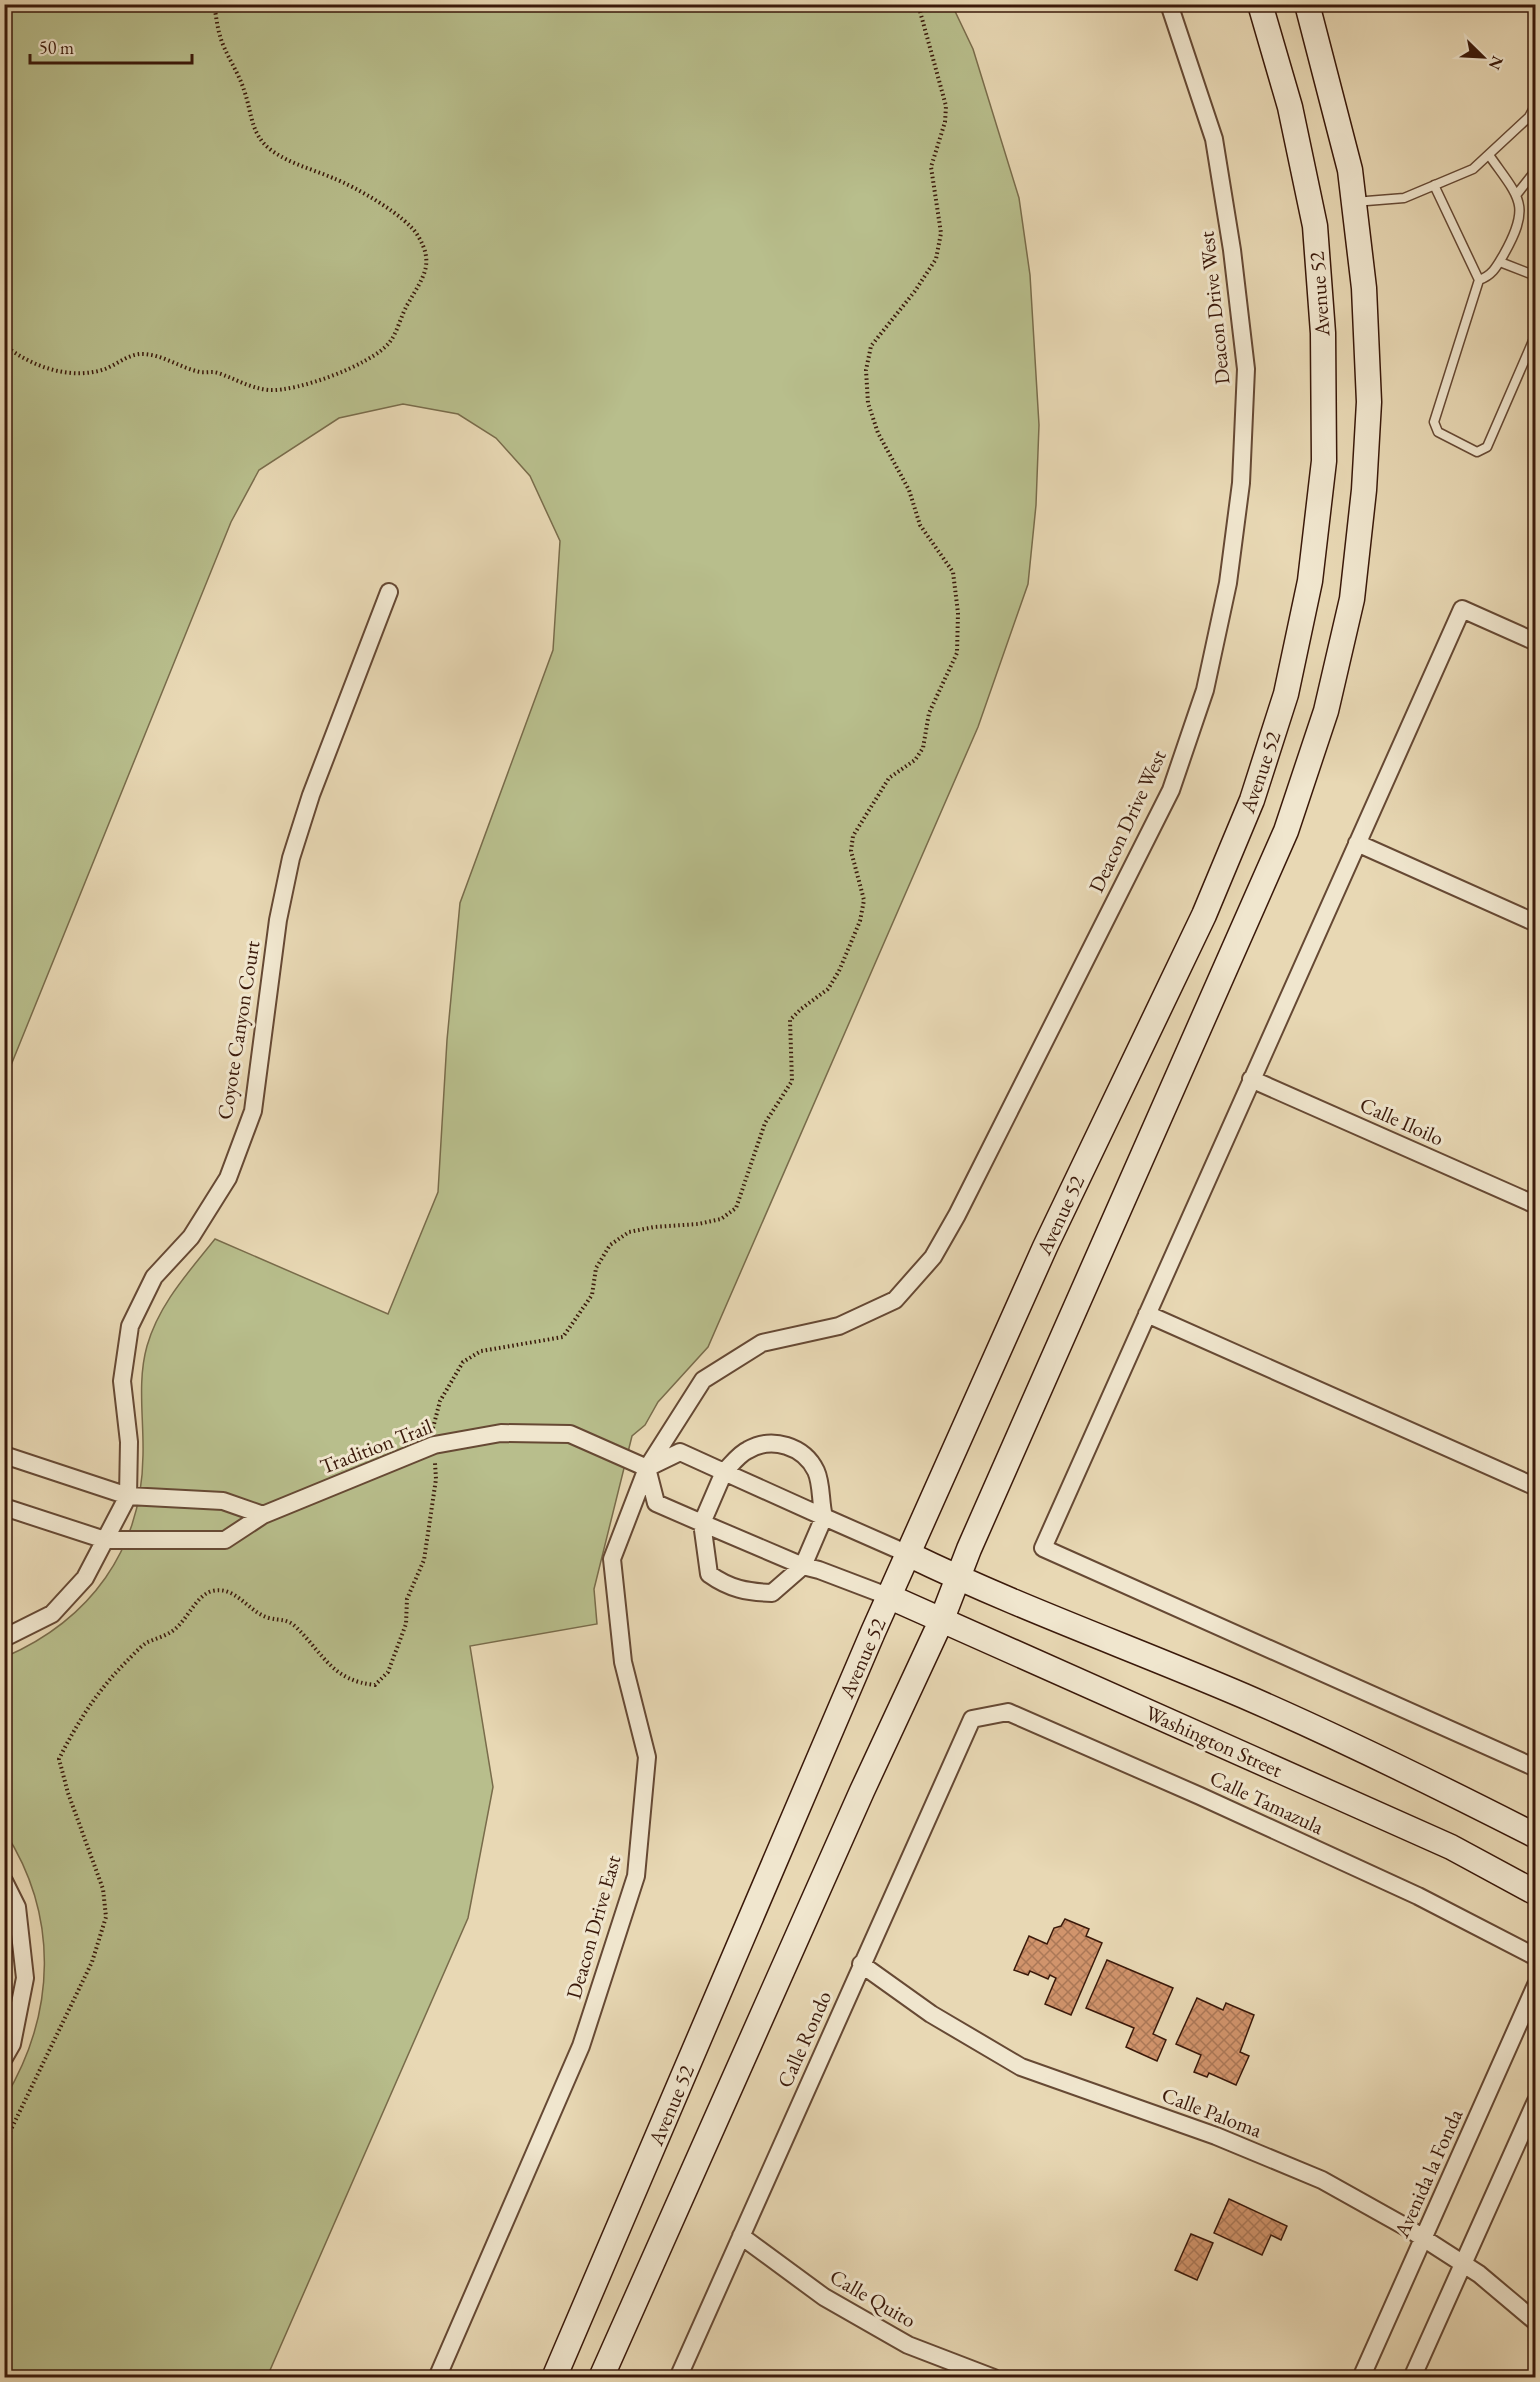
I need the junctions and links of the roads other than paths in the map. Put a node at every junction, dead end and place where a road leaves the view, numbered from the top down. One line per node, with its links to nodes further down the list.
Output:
1 (1169, 4): 22 (street, Deacon Drive West)
2 (1260, 4): 31 (main road, Avenue 52)
3 (1307, 4): 9 (main road, Avenue 52)
4 (1536, 104): 5 (lane)
5 (1489, 155): 7 (lane); 8 (lane)
6 (1536, 170): 8 (lane)
7 (1434, 185): 9 (lane); 12 (lane)
8 (1516, 194): 10 (lane)
9 (1354, 202): 33 (main road, Avenue 52)
10 (1500, 261): 11 (lane); 12 (lane)
11 (1536, 276)
12 (1479, 280): 13 (lane)
13 (1536, 334)
14 (389, 592): 25 (street, Coyote Canyon Court)
15 (1536, 642): 16 (street)
16 (1357, 843): 17 (street); 18 (street)
17 (1536, 923)
18 (1251, 1079): 19 (street, Calle Iloilo); 20 (street)
19 (1536, 1205)
20 (1147, 1314): 24 (street); 38 (street)
21 (4, 1455): 25 (street)
22 (646, 1468): 23 (street); 27 (street, Tradition Trail); 29 (street); 51 (street, Deacon Drive East)
23 (724, 1472): 28 (street); 28 (street); 29 (street)
24 (1536, 1487)
25 (128, 1496): 27 (street); 30 (street)
26 (4, 1507): 30 (street, Tradition Trail)
27 (263, 1515): 30 (street, Tradition Trail)
28 (824, 1517): 31 (street); 32 (street)
29 (702, 1523): 32 (street); 32 (street)
30 (105, 1540): 36 (street)
31 (908, 1554): 33 (main road); 34 (main road, Avenue 52)
32 (803, 1566): 34 (street)
33 (958, 1578): 35 (main road, Avenue 52); 39 (main road)
34 (890, 1597): 35 (main road, Washington Street); 52 (main road, Avenue 52)
35 (942, 1619): 41 (main road, Washington Street); 53 (main road, Avenue 52)
36 (4, 1638)
37 (972, 1719): 42 (street, Calle Tamazula); 43 (street, Calle Rondo)
38 (1536, 1768)
39 (1536, 1836)
40 (4, 1881): 45 (street)
41 (1536, 1893)
42 (1536, 1957)
43 (861, 1964): 47 (street, Calle Rondo); 48 (street, Calle Paloma)
44 (1536, 1985): 48 (street, Avenida la Fonda)
45 (4, 2058)
46 (1536, 2101): 49 (street)
47 (741, 2236): 54 (street, Calle Rondo); 55 (street, Calle Quito)
48 (1424, 2239): 49 (street, Calle Paloma); 56 (street, Avenida la Fonda)
49 (1463, 2264): 50 (street, Calle Paloma); 57 (street)
50 (1536, 2322)
51 (437, 2378)
52 (554, 2378)
53 (601, 2378)
54 (678, 2378)
55 (994, 2378)
56 (1362, 2378)
57 (1412, 2378)

